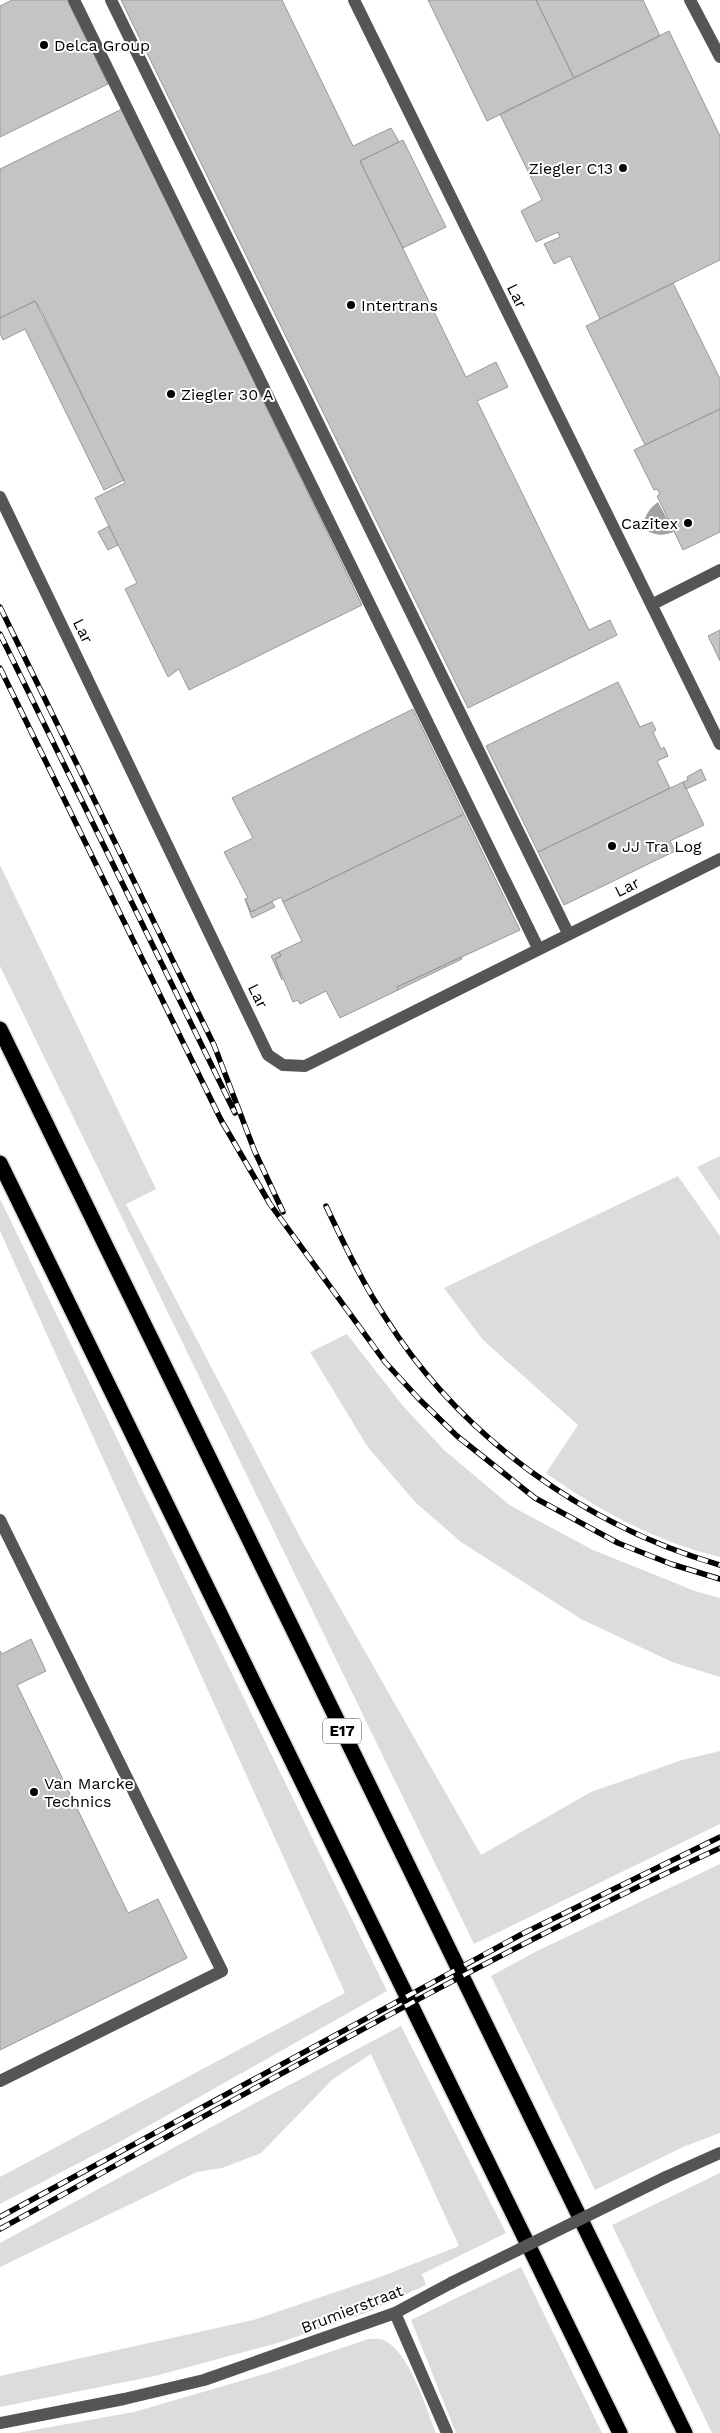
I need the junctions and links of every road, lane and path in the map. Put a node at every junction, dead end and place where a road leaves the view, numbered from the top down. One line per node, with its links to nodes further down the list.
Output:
1 (74, 0): 12 (street)
2 (111, 0): 11 (street)
3 (354, 0): 8 (street, Lar)
4 (690, 0): 5 (street)
5 (720, 57)
6 (0, 497): 12 (street, Lar)
7 (720, 570): 8 (street)
8 (653, 604): 9 (street, Lar)
9 (720, 744)
10 (720, 859): 11 (street, Lar)
11 (568, 934): 12 (street, Lar)
12 (538, 948)
13 (0, 1029): 22 (highway, E17)
14 (0, 1163): 21 (highway)
15 (0, 1520): 16 (street)
16 (0, 2081)
17 (720, 2153): 18 (street, Brumierstraat, bridge)
18 (395, 2313): 19 (street, Brumierstraat); 20 (street)
19 (0, 2423)
20 (447, 2433)
21 (620, 2433)
22 (685, 2433)

